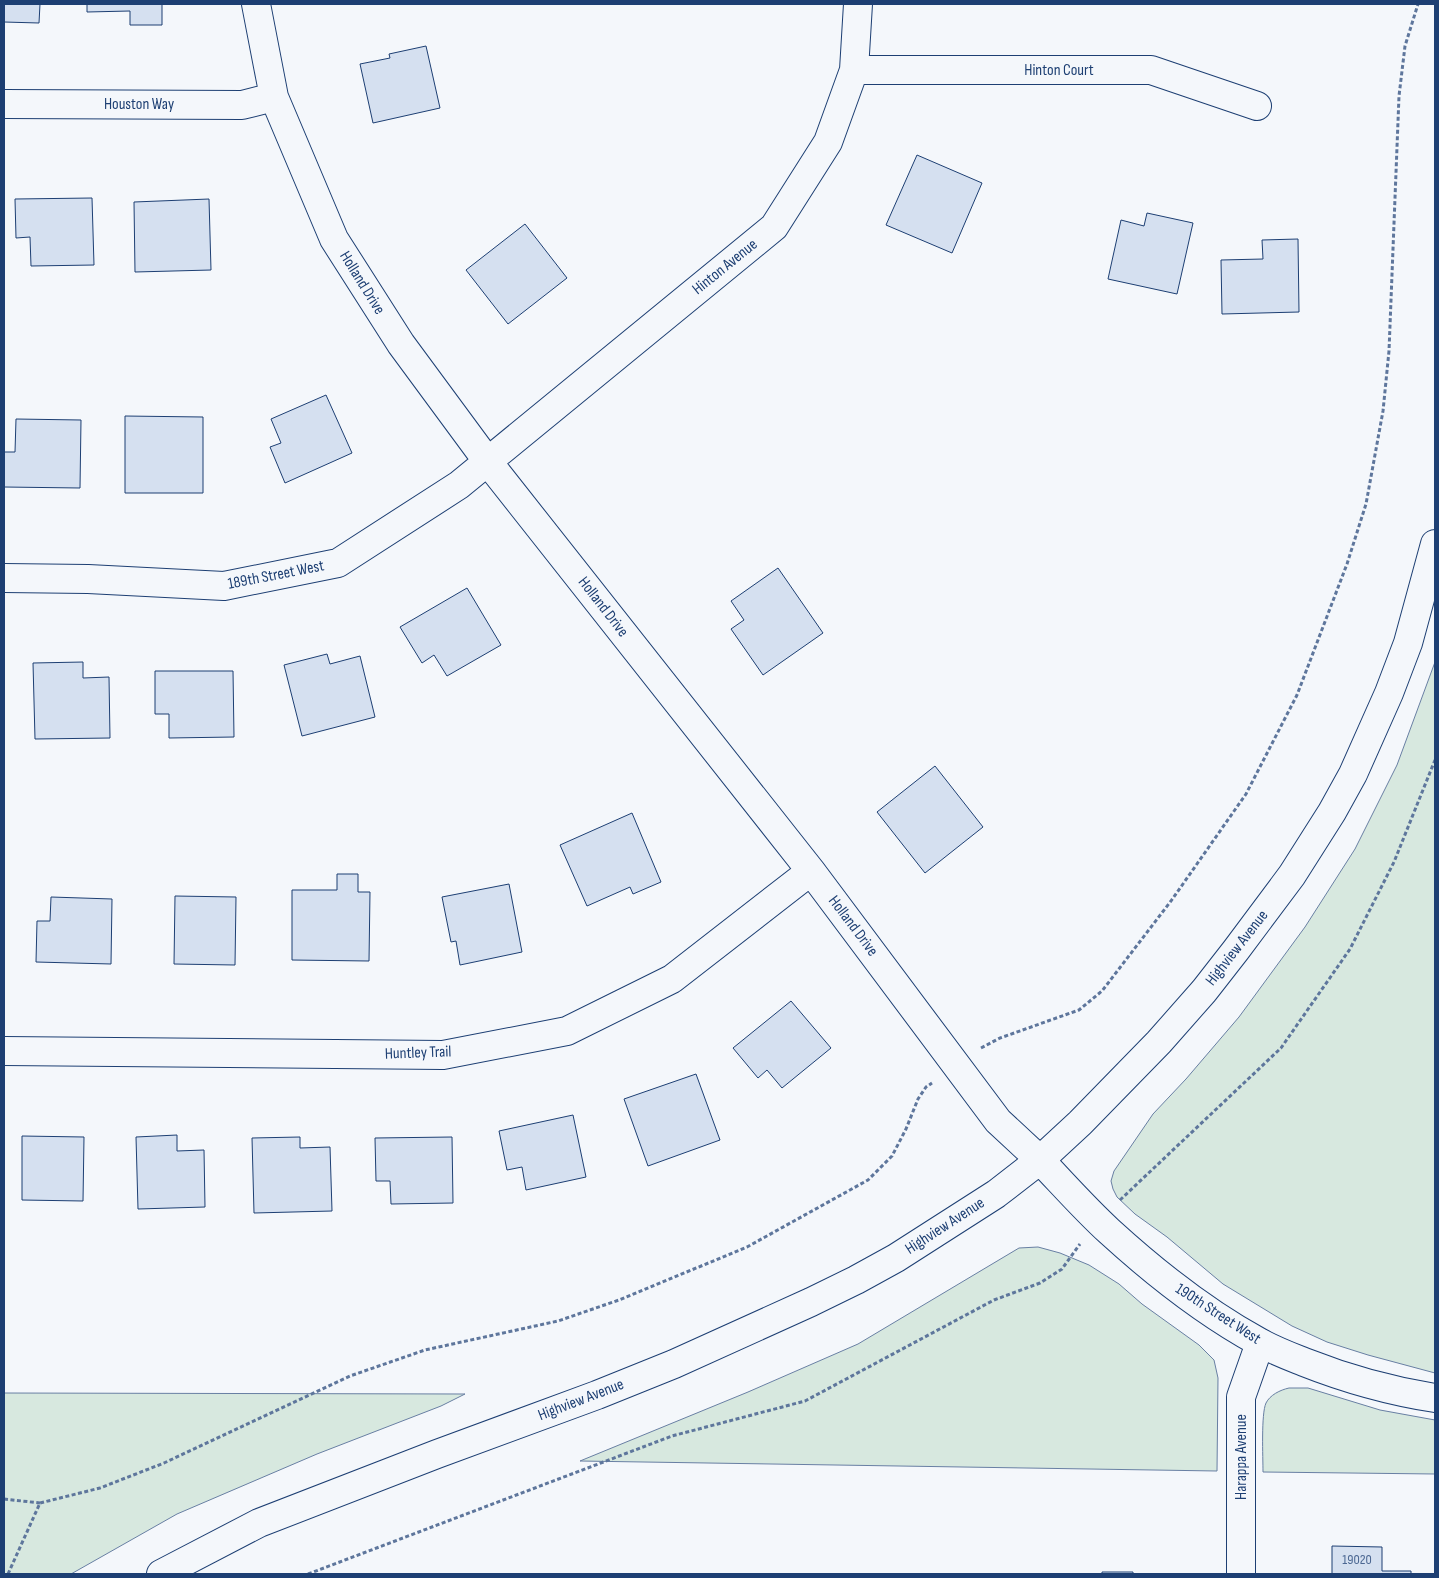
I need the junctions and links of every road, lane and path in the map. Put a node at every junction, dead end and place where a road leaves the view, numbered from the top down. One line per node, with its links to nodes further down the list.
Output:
1 (256, 4): 5 (street, Holland Drive)
2 (858, 4): 4 (street, Hinton Avenue)
3 (1418, 4): 13 (path)
4 (854, 70): 7 (street, Hinton Court); 8 (street, Hinton Avenue)
5 (274, 97): 6 (street, Houston Way); 8 (street, Holland Drive)
6 (4, 104)
7 (1257, 106)
8 (488, 462): 10 (street, 189th Street West); 11 (street, Holland Drive)
9 (1435, 544): 14 (street, Highview Avenue)
10 (4, 578)
11 (811, 871): 12 (street, Huntley Trail); 13 (street, Holland Drive)
12 (4, 1051)
13 (958, 1068): 14 (street, Holland Drive); 18 (path)
14 (1040, 1160): 15 (street, 190th Street West); 20 (street, Highview Avenue)
15 (1260, 1343): 16 (street, 190th Street West); 21 (street, Harappa Avenue)
16 (1435, 1398)
17 (4, 1499): 18 (path)
18 (40, 1502): 19 (path)
19 (8, 1574)
20 (161, 1574)
21 (1241, 1574)

